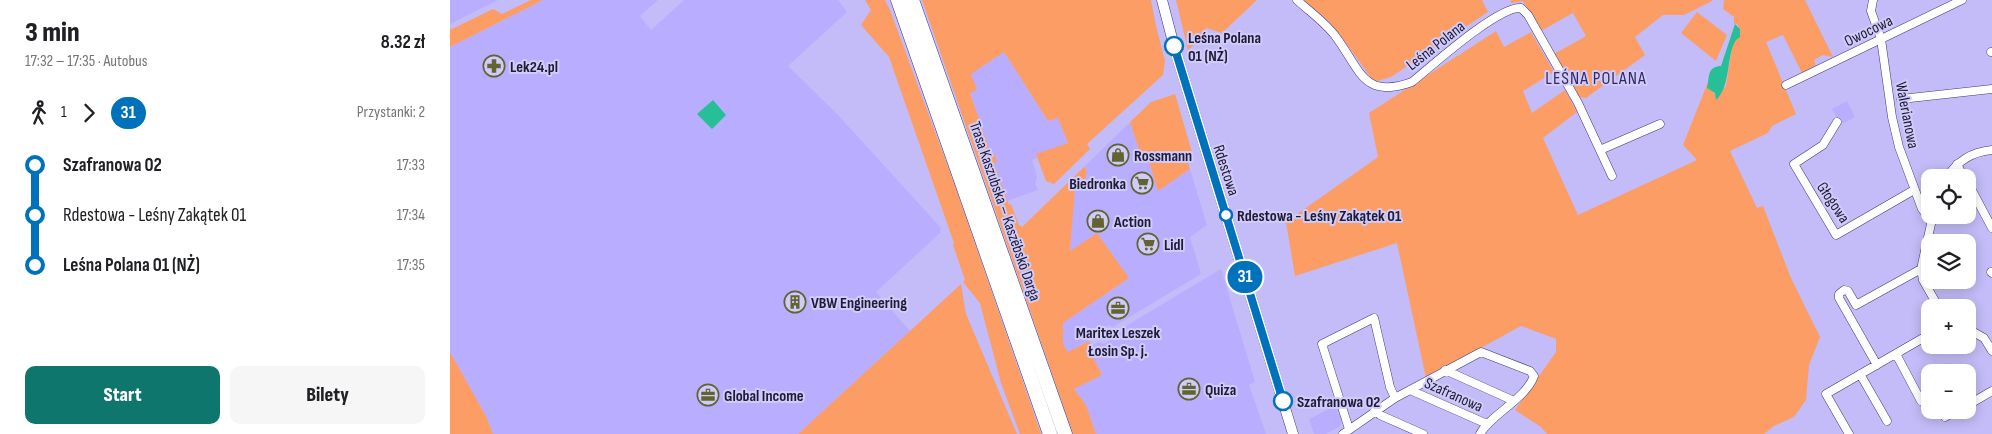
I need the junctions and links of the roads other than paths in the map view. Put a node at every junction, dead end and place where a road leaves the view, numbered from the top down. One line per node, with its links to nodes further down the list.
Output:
1 (891, 0): 8 (highway)
2 (898, 0): 8 (highway, Trasa Kaszubska – Kaszëbskô Darga)
3 (912, 0): 44 (highway, Trasa Kaszubska – Kaszëbskô Darga)
4 (1162, 0): 45 (street, Rdestowa)
5 (1297, 0): 15 (street, Leśna Polana)
6 (1873, 0): 9 (street, Walerianowa)
7 (1960, 1): 9 (street, Owocowa)
8 (908, 29): 43 (highway, Trasa Kaszubska – Kaszëbskô Darga)
9 (1881, 39): 10 (street, Owocowa); 21 (street, Walerianowa)
10 (1786, 85)
11 (1992, 89): 12 (street, Walerianowa)
12 (1901, 99)
13 (1836, 122): 21 (street, Głogowa)
14 (1660, 124): 15 (street)
15 (1600, 150): 20 (street, Leśna Polana)
16 (1992, 150): 17 (street)
17 (1957, 164): 18 (street); 19 (street)
18 (1953, 169)
19 (1960, 169)
20 (1612, 176)
21 (1914, 190): 23 (street, Walerianowa)
22 (1976, 199): 24 (street)
23 (1921, 207)
24 (1992, 228)
25 (1921, 269): 30 (street)
26 (1976, 334): 28 (street)
27 (1921, 339): 29 (street)
28 (1992, 351)
29 (1896, 354): 30 (street); 38 (street)
30 (1877, 365): 32 (street)
31 (1445, 370): 33 (street, Szafranowa); 37 (street, Szafranowa); 37 (street, Szafranowa)
32 (1860, 374): 40 (street); 48 (street)
33 (1410, 390): 35 (street, Szafranowa); 41 (street, Szafranowa)
34 (1992, 391): 36 (street)
35 (1394, 398): 39 (street, Szafranowa); 42 (street)
36 (1976, 400)
37 (1514, 401): 41 (street, Szafranowa)
38 (1921, 401)
39 (1376, 410): 42 (street, Szafranowa); 46 (street)
40 (1887, 421)
41 (1487, 424): 47 (street, Szafranowa)
42 (1346, 432)
43 (1050, 434)
44 (1065, 434)
45 (1293, 434)
46 (1423, 434)
47 (1480, 434)
48 (1849, 434)

